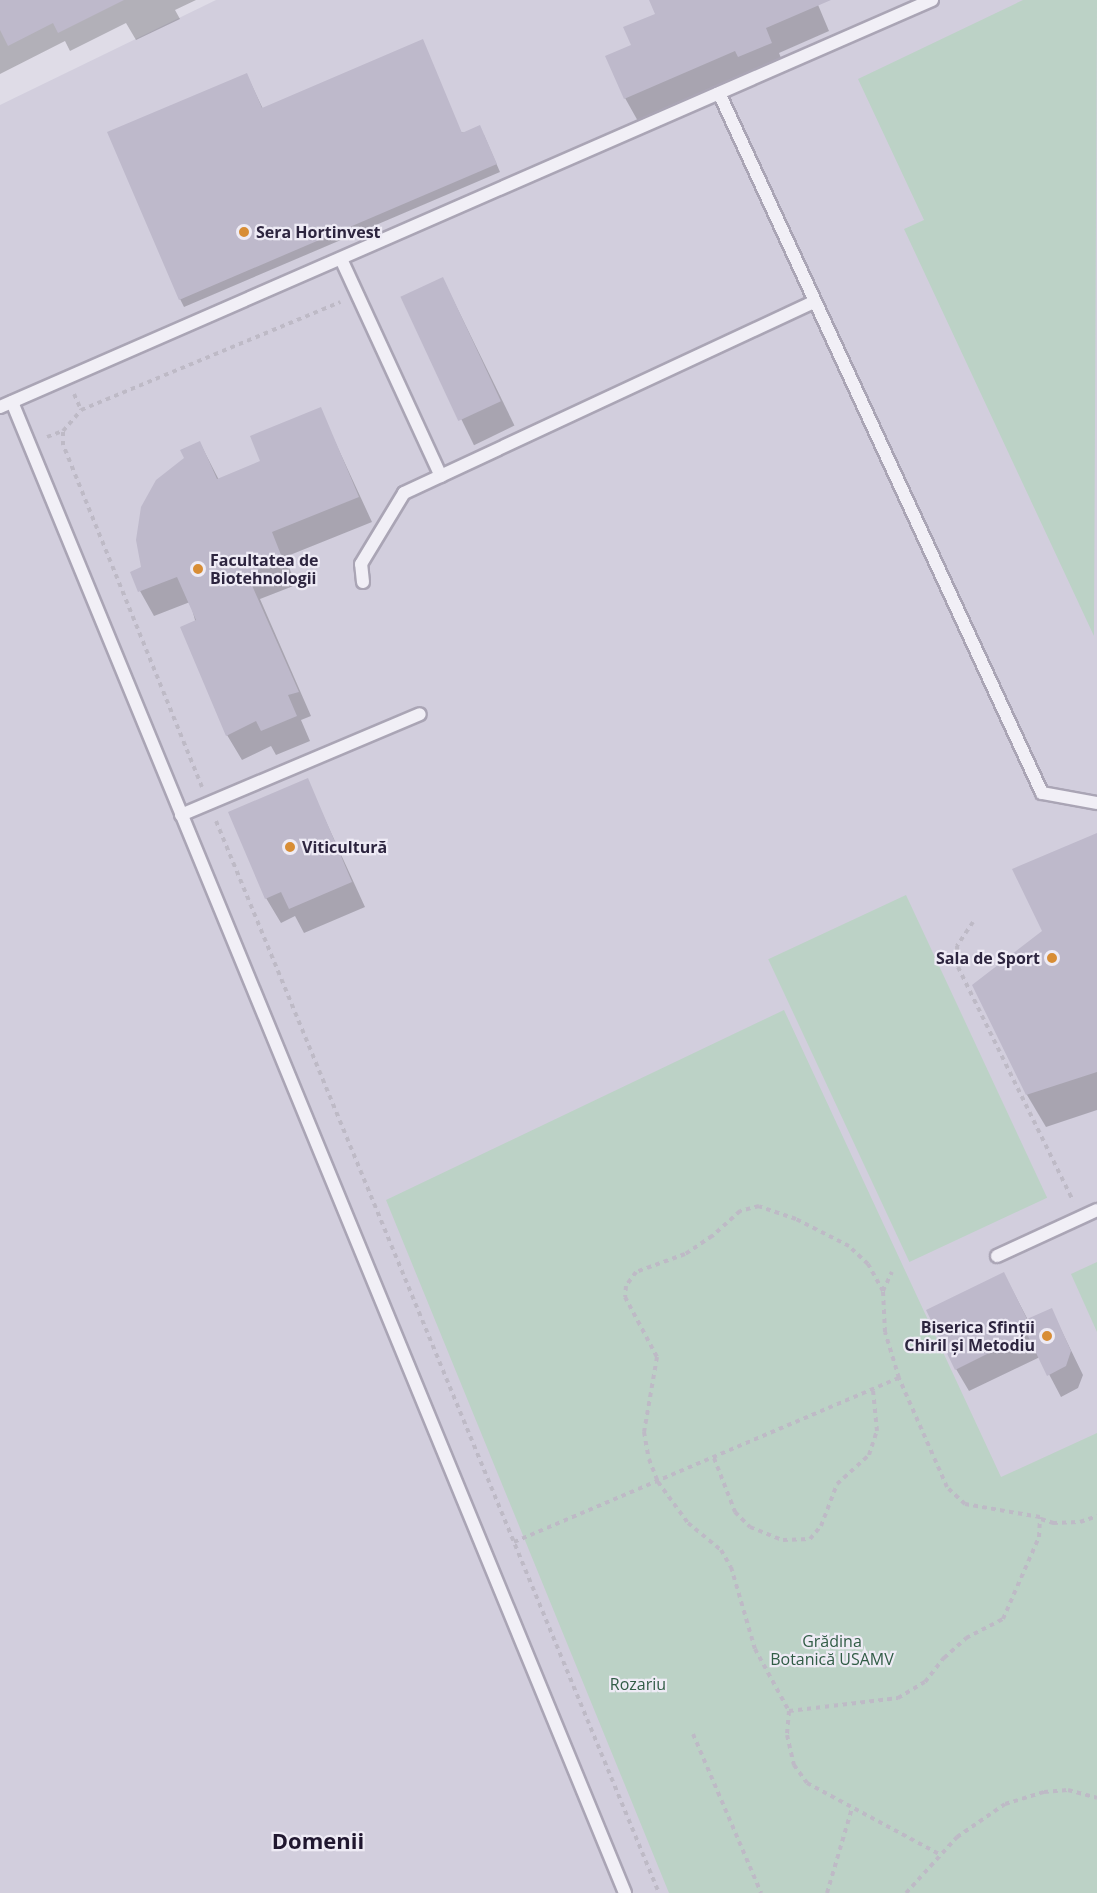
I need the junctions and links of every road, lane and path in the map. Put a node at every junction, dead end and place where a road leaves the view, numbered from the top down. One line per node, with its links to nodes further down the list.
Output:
1 (933, 0): 2 (lane)
2 (719, 93): 3 (lane); 5 (lane)
3 (341, 258): 4 (lane); 6 (lane)
4 (358, 295): 7 (lane); 11 (path)
5 (814, 302): 7 (lane); 10 (lane)
6 (6, 405): 12 (lane)
7 (441, 476): 8 (lane)
8 (363, 582)
9 (420, 714): 11 (lane)
10 (1097, 803)
11 (209, 804): 12 (lane); 25 (path)
12 (181, 815): 31 (lane)
13 (973, 922): 15 (path)
14 (1097, 1210): 15 (lane)
15 (1082, 1217): 16 (lane)
16 (997, 1256)
17 (892, 1272): 18 (path)
18 (883, 1291): 19 (path); 22 (path)
19 (899, 1378): 20 (path); 24 (path)
20 (873, 1390): 21 (path); 21 (path)
21 (714, 1458): 22 (path)
22 (658, 1482): 25 (path); 26 (path)
23 (1097, 1516): 24 (path)
24 (1041, 1519): 26 (path)
25 (514, 1542): 32 (path)
26 (789, 1711): 29 (path)
27 (693, 1734): 33 (path)
28 (1097, 1797): 30 (path)
29 (852, 1808): 30 (path); 34 (path)
30 (939, 1854): 35 (path)
31 (625, 1893)
32 (658, 1893)
33 (761, 1893)
34 (827, 1893)
35 (906, 1893)

